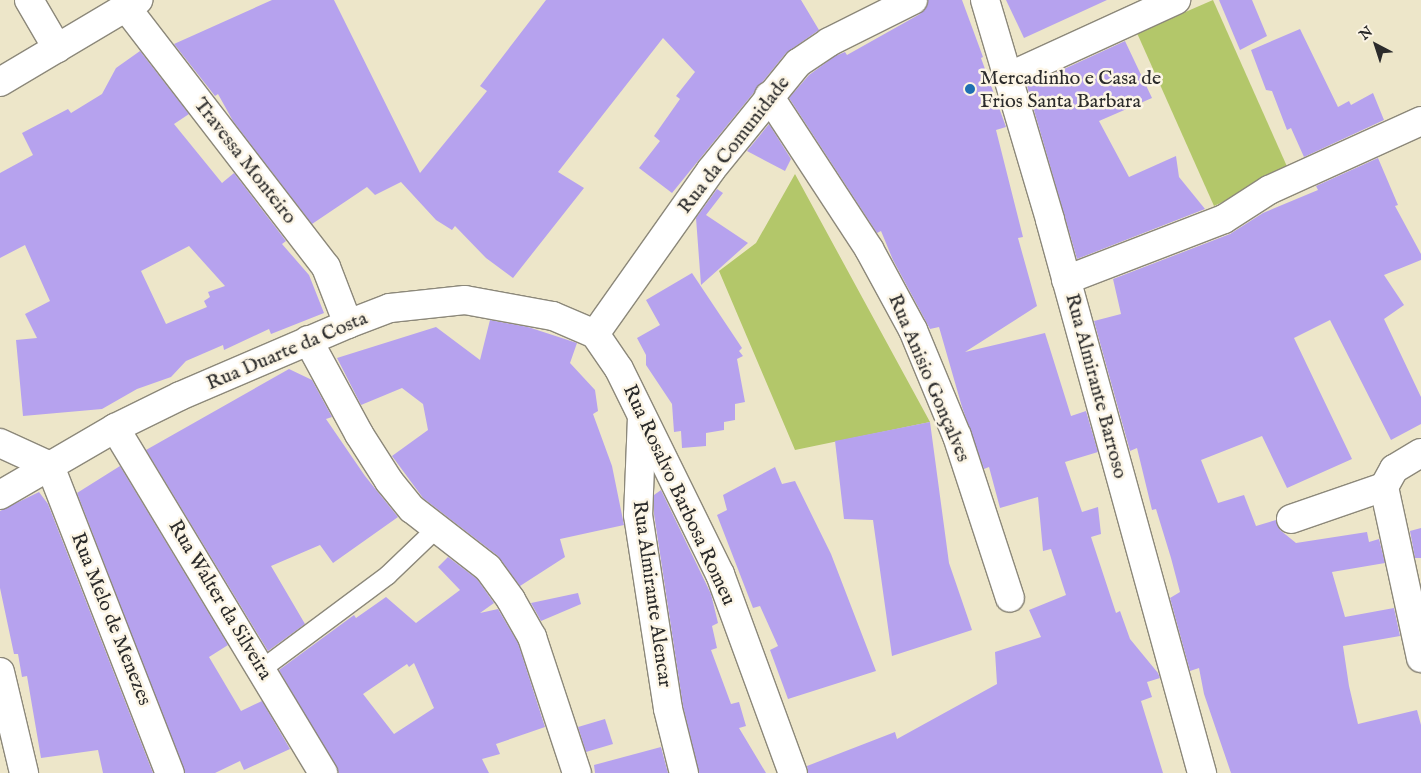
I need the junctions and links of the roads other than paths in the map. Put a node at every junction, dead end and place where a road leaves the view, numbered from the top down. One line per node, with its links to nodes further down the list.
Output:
1 (29, 0): 6 (street)
2 (913, 0): 9 (street, Rua da Comunidade)
3 (985, 0): 7 (street, Rua Almirante Barroso)
4 (1176, 0): 7 (street)
5 (132, 4): 6 (street); 12 (street, Travessa Monteiro)
6 (58, 48): 8 (street)
7 (1008, 77): 11 (street, Rua Almirante Barroso)
8 (0, 82)
9 (769, 96): 13 (street, Rua da Comunidade); 24 (street, Rua Anisio Gonçalves)
10 (1421, 121): 11 (street)
11 (1066, 280): 35 (street, Rua Almirante Barroso)
12 (348, 324): 13 (street, Rua Duarte da Costa); 14 (street, Rua Duarte da Costa)
13 (595, 334): 15 (street, Rua Rosalvo Barbosa Romeu)
14 (308, 340): 16 (street, Rua Duarte da Costa); 23 (street)
15 (642, 413): 33 (street, Rua Almirante Alencar); 34 (street, Rua Rosalvo Barbosa Romeu)
16 (115, 428): 19 (street, Rua Duarte da Costa); 26 (street, Rua Walter da Silveira)
17 (0, 443): 19 (street)
18 (1421, 453): 20 (street)
19 (50, 466): 21 (street, Rua Duarte da Costa); 30 (street, Rua Melo de Menezes)
20 (1384, 487): 22 (street); 25 (street)
21 (0, 495)
22 (1291, 519)
23 (437, 528): 26 (lane); 32 (street)
24 (1010, 598)
25 (1421, 658)
26 (262, 669): 31 (street, Rua Walter da Silveira)
27 (0, 672): 28 (street)
28 (9, 746): 29 (street)
29 (24, 773)
30 (170, 773)
31 (323, 773)
32 (577, 773)
33 (684, 773)
34 (793, 773)
35 (1202, 773)

